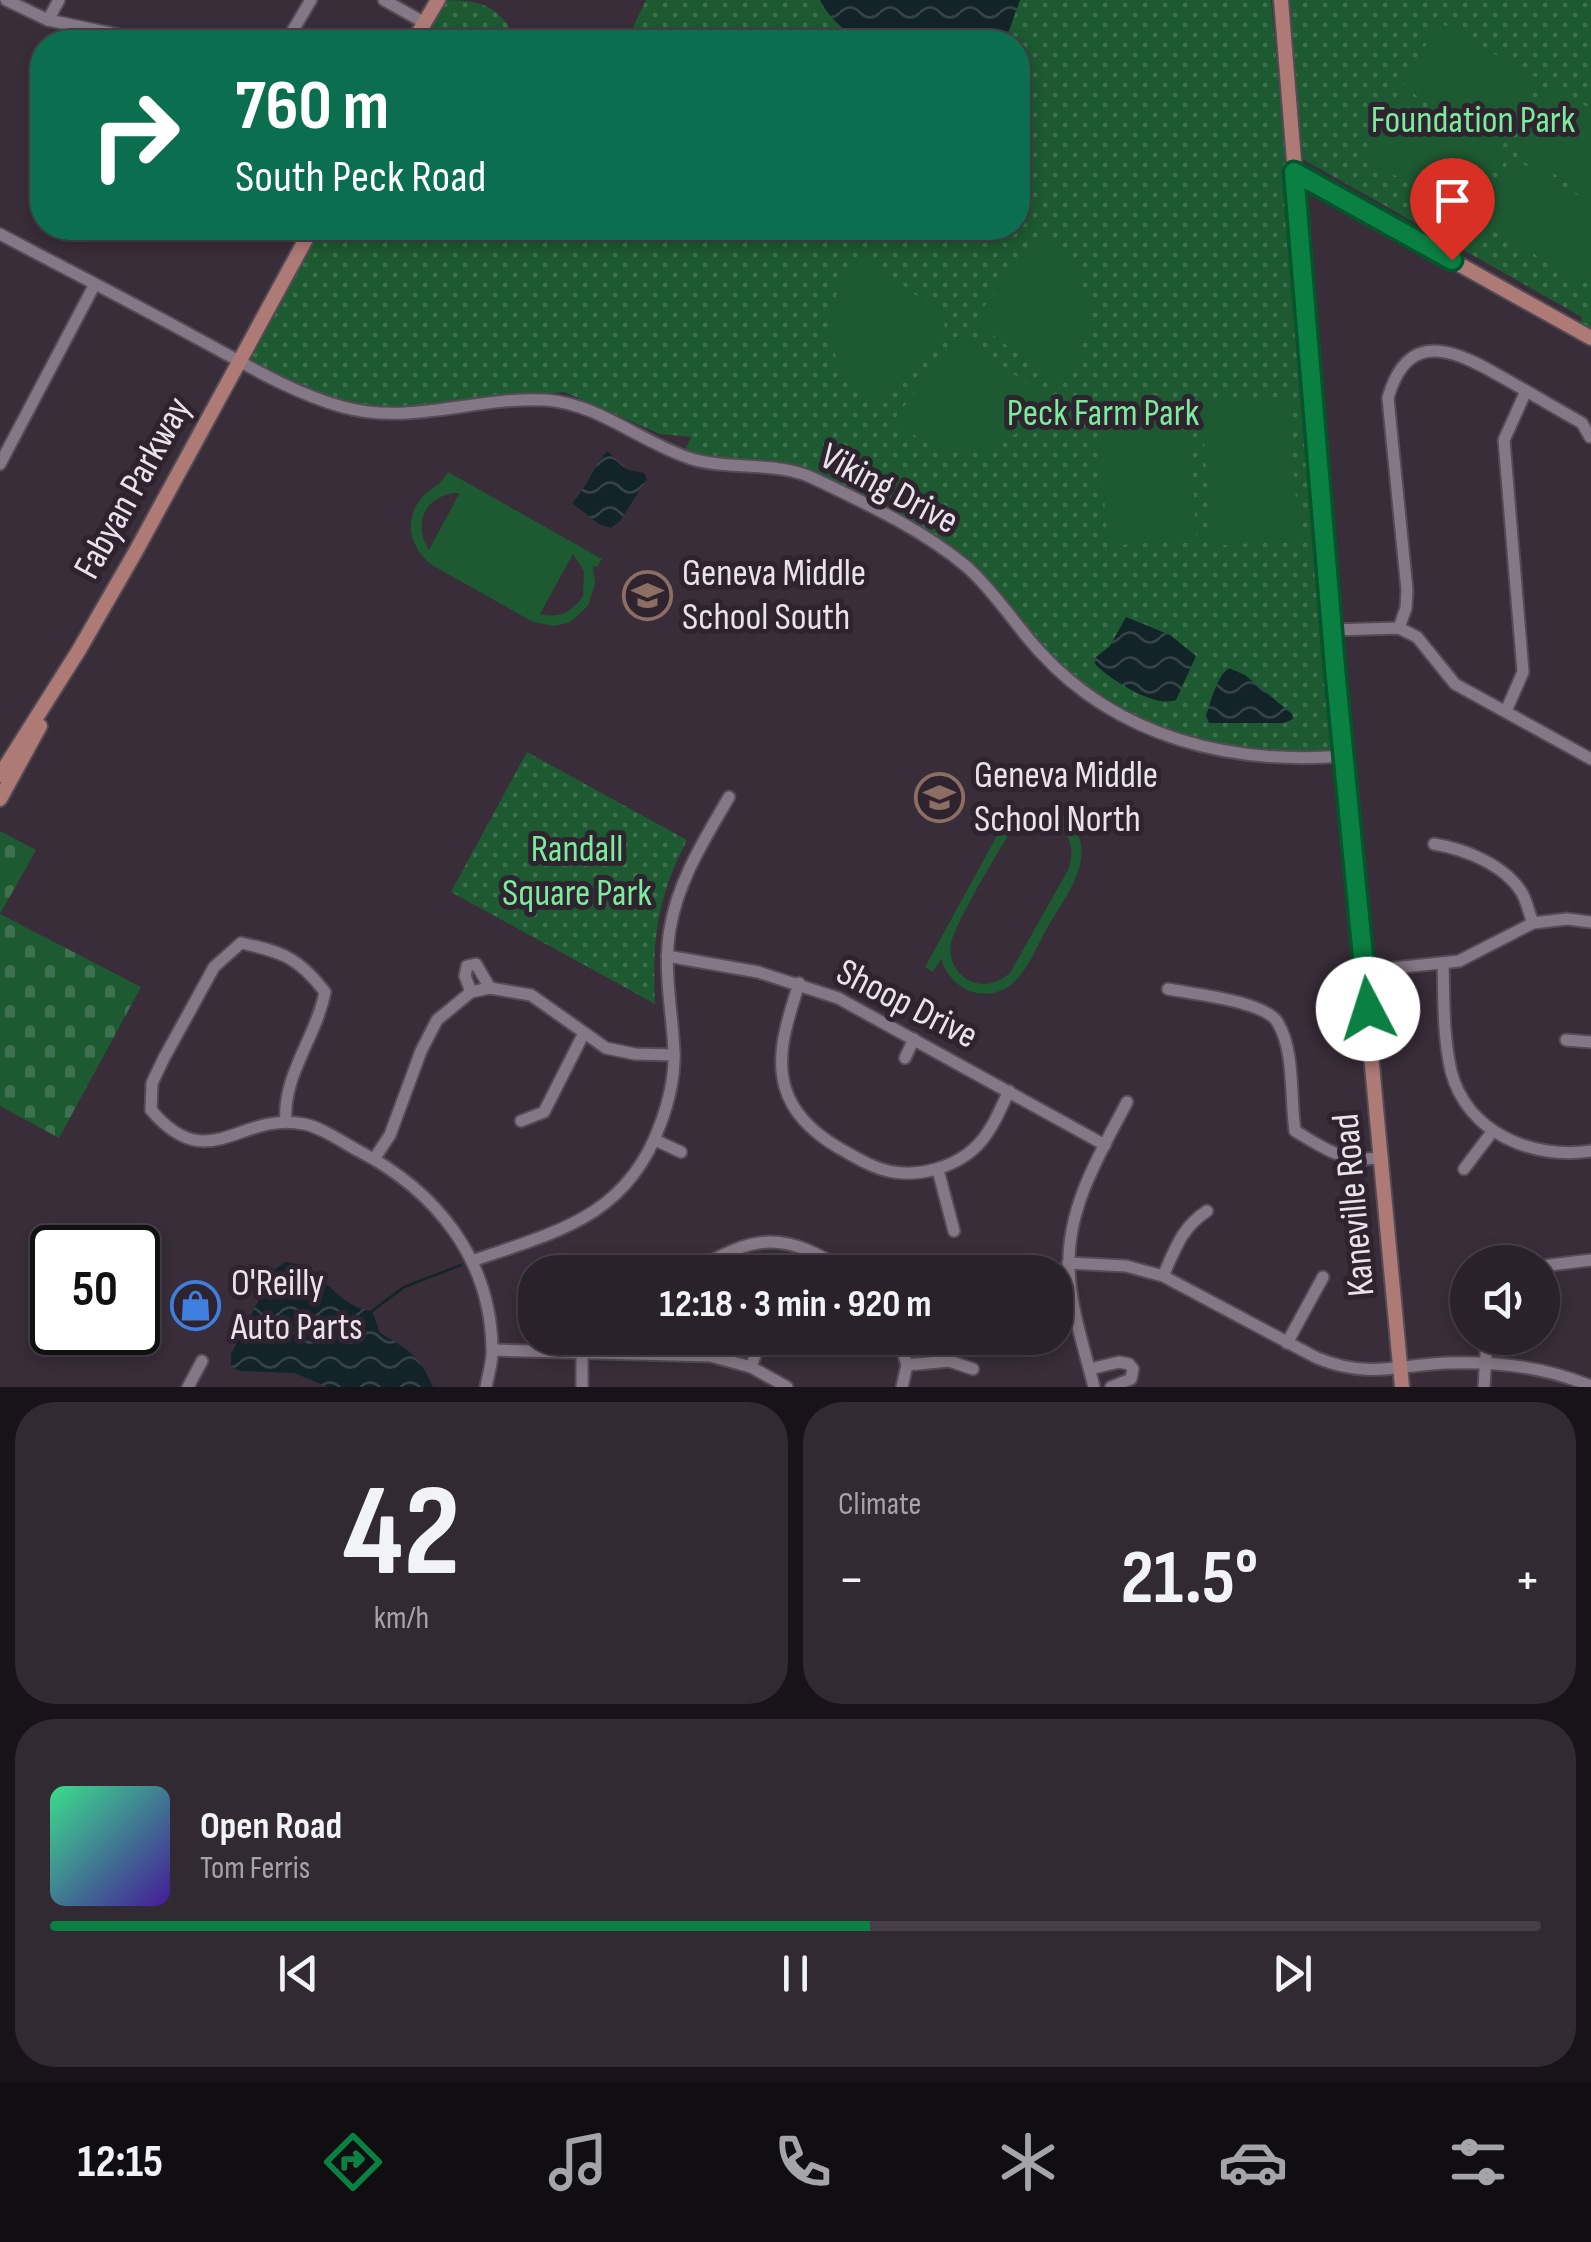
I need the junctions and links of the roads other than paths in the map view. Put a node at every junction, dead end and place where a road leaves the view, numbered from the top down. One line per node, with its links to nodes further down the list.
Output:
1 (6, 0): 7 (street)
2 (59, 0): 7 (street)
3 (312, 0): 10 (street)
4 (384, 0): 8 (street)
5 (438, 0): 8 (main road)
6 (1281, 0): 12 (main road, Kaneville Road)
7 (48, 20): 9 (street)
8 (425, 23): 11 (main road)
9 (96, 30)
10 (293, 30)
11 (421, 30)
12 (1294, 172): 16 (main road); 22 (main road, Kaneville Road)
13 (0, 234): 15 (street, Viking Drive)
14 (305, 240): 17 (main road, Fabyan Parkway)
15 (95, 284): 17 (street, Viking Drive); 20 (street)
16 (1591, 338)
17 (240, 360): 23 (main road, Fabyan Parkway); 25 (street, Viking Drive)
18 (1526, 391): 19 (street); 21 (street); 24 (street)
19 (1590, 436)
20 (0, 464)
21 (1399, 628): 22 (street); 24 (street)
22 (1334, 630): 25 (main road, Kaneville Road)
23 (79, 650): 27 (main road, Fabyan Parkway); 29 (main road)
24 (1506, 711): 26 (street)
25 (1344, 756): 35 (main road, Kaneville Road)
26 (1591, 759)
27 (0, 775)
28 (729, 798): 33 (street)
29 (0, 799)
30 (1434, 844): 32 (street)
31 (1591, 922): 32 (street)
32 (1532, 923): 34 (street)
33 (667, 956): 36 (street, Shoop Drive); 44 (street)
34 (1443, 964): 35 (street); 50 (street)
35 (1366, 971): 56 (main road, Kaneville Road)
36 (799, 983): 41 (street, Shoop Drive); 58 (street)
37 (490, 988): 39 (street); 39 (street); 40 (street)
38 (1168, 989): 56 (street)
39 (472, 992): 55 (street)
40 (584, 1033): 44 (street); 48 (street)
41 (914, 1039): 45 (street); 46 (street, Shoop Drive)
42 (1566, 1040): 43 (street)
43 (1591, 1042)
44 (674, 1054): 51 (street)
45 (905, 1058)
46 (1009, 1091): 52 (street, Shoop Drive); 58 (street)
47 (1128, 1102): 52 (street)
48 (522, 1121)
49 (286, 1122): 49 (street); 55 (street)
50 (1492, 1132): 53 (street); 57 (street)
51 (655, 1140): 54 (street); 67 (street)
52 (1105, 1145): 65 (street)
53 (1591, 1151)
54 (680, 1152)
55 (374, 1158): 67 (street)
56 (1382, 1158): 87 (main road, Kaneville Road)
57 (1464, 1169)
58 (938, 1170): 61 (street)
59 (1207, 1211): 70 (street)
60 (760, 1227): 62 (street)
61 (954, 1232)
62 (761, 1242): 63 (street); 64 (street)
63 (721, 1255)
64 (817, 1255)
65 (1070, 1255)
66 (1591, 1260): 69 (street)
67 (472, 1261): 74 (street)
68 (1073, 1263): 70 (street)
69 (1560, 1264)
70 (1163, 1276): 73 (street)
71 (1323, 1277): 73 (street)
72 (1073, 1299): 86 (street)
73 (1287, 1342): 87 (street)
74 (492, 1350): 75 (street); 90 (street)
75 (518, 1350)
76 (582, 1355): 91 (street)
77 (686, 1355): 84 (street)
78 (755, 1355): 84 (street)
79 (904, 1355): 83 (street)
80 (1485, 1355): 82 (street)
81 (202, 1360): 89 (street)
82 (1484, 1363): 87 (street); 88 (street); 97 (street)
83 (907, 1365): 85 (street); 93 (street)
84 (751, 1368): 92 (street)
85 (972, 1368)
86 (1090, 1370): 94 (street); 95 (street)
87 (1400, 1370): 96 (main road, Kaneville Road)
88 (1591, 1386)
89 (188, 1387)
90 (486, 1387)
91 (582, 1387)
92 (786, 1387)
93 (902, 1387)
94 (1094, 1387)
95 (1111, 1387)
96 (1402, 1387)
97 (1484, 1387)

